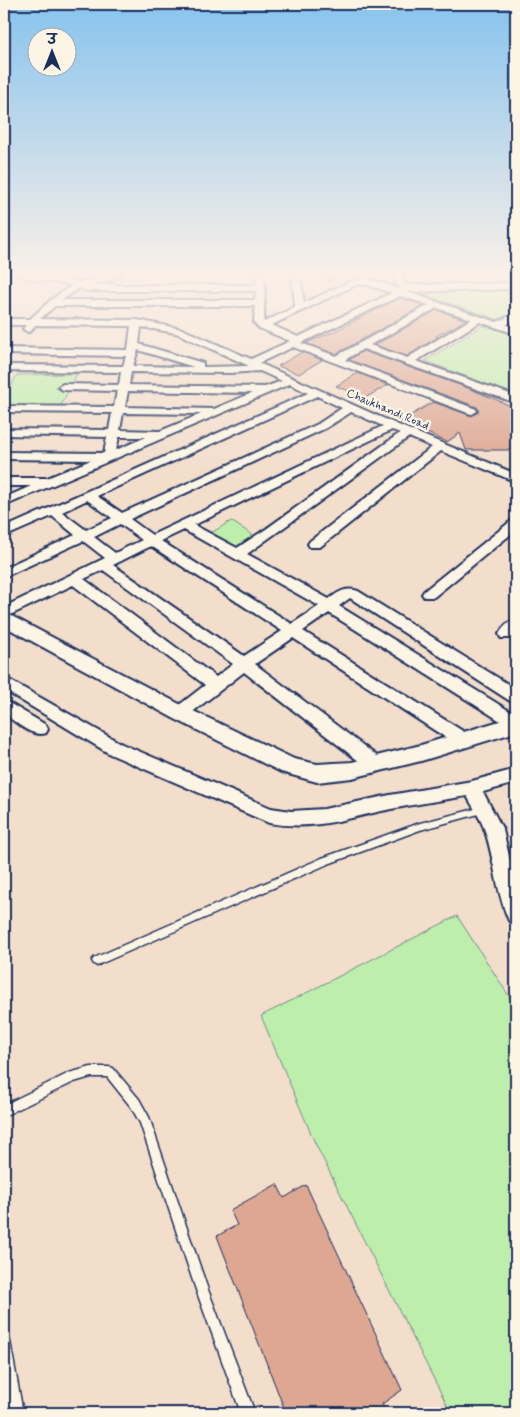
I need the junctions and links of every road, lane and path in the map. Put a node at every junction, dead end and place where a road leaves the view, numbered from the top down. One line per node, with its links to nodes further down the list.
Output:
1 (28, 341): 11 (street)
2 (131, 341): 9 (street)
3 (192, 341): 12 (street)
4 (202, 341): 15 (street)
5 (295, 341): 13 (street); 15 (street)
6 (372, 341): 8 (street)
7 (443, 341): 14 (street)
8 (363, 346): 13 (street); 14 (street)
9 (134, 349): 11 (street); 12 (street); 19 (street)
10 (4, 351): 11 (street)
11 (20, 352): 16 (street)
12 (178, 358): 20 (street); 21 (street)
13 (339, 359): 33 (street)
14 (410, 362): 28 (street)
15 (251, 363): 18 (street, Chaukhandi Road)
16 (8, 368): 17 (street); 23 (street)
17 (70, 368): 19 (street); 27 (street)
18 (263, 368): 21 (street); 22 (street, Chaukhandi Road)
19 (127, 369): 20 (street); 24 (street)
20 (173, 369): 21 (street)
21 (212, 370)
22 (292, 380): 25 (street); 26 (street, Chaukhandi Road)
23 (4, 382)
24 (123, 388): 25 (street); 27 (street); 31 (street)
25 (269, 390): 32 (street)
26 (316, 393): 29 (street, Chaukhandi Road); 45 (street)
27 (58, 398): 30 (street); 31 (street)
28 (516, 400)
29 (349, 408): 34 (street, Chaukhandi Road); 48 (street)
30 (4, 409)
31 (119, 410): 32 (street); 36 (street)
32 (219, 411): 38 (street)
33 (472, 411)
34 (392, 426): 37 (street, Chaukhandi Road); 50 (street)
35 (4, 432): 36 (street)
36 (114, 433): 38 (street); 41 (street)
37 (408, 433): 39 (street, Chaukhandi Road); 55 (street)
38 (164, 434): 41 (street)
39 (440, 446): 42 (street, Chaukhandi Road); 54 (street)
40 (4, 455): 41 (street)
41 (109, 457): 44 (street)
42 (516, 478)
43 (4, 482): 44 (street)
44 (49, 482): 46 (street)
45 (88, 495): 47 (street); 48 (street)
46 (4, 502)
47 (53, 511): 51 (street); 52 (street)
48 (120, 519): 52 (street); 53 (street)
49 (516, 524): 59 (street)
50 (185, 525): 53 (street); 55 (street)
51 (4, 533)
52 (85, 536): 56 (street); 57 (street)
53 (152, 541): 56 (street); 63 (street)
54 (315, 544)
55 (237, 554): 60 (street)
56 (108, 562): 58 (street); 64 (street)
57 (4, 573)
58 (75, 579): 61 (street); 66 (street)
59 (429, 594)
60 (328, 605): 63 (street); 67 (street); 70 (street)
61 (4, 613)
62 (4, 618): 69 (street)
63 (292, 631): 64 (street); 72 (street)
64 (244, 664): 66 (street); 73 (street)
65 (4, 684): 75 (street)
66 (217, 686): 69 (street)
67 (516, 697)
68 (4, 706): 71 (street)
69 (180, 713): 73 (street)
70 (516, 723): 72 (street)
71 (40, 729)
72 (463, 740): 73 (street)
73 (375, 764)
74 (516, 776): 75 (street)
75 (472, 788): 76 (street)
76 (483, 810): 77 (street); 78 (lane)
77 (516, 915)
78 (97, 960)
79 (4, 1111): 82 (lane)
80 (4, 1341): 81 (lane)
81 (16, 1413)
82 (248, 1413)

